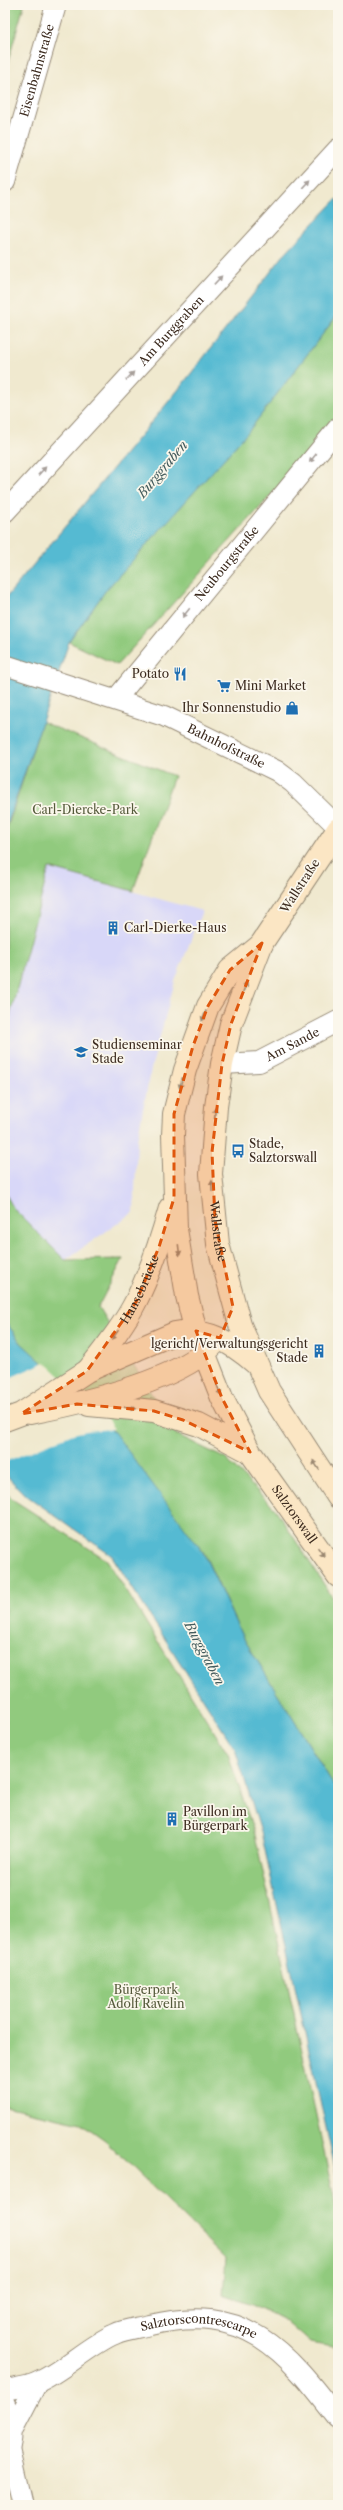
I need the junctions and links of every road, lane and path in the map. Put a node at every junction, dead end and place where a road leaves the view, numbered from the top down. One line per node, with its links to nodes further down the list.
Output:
1 (56, 5): 3 (street, Eisenbahnstraße)
2 (338, 149): 5 (street, Am Burggraben, one-way to 2)
3 (5, 182)
4 (338, 428): 7 (street, Neubourgstraße, one-way to 7)
5 (5, 512)
6 (5, 665): 7 (street, Bahnhofstraße)
7 (116, 699): 8 (street, Bahnhofstraße)
8 (338, 828): 9 (main road, Wallstraße)
9 (262, 943): 11 (main road, Wallstraße, one-way to 9); 12 (main road, Wallstraße, one-way to 12)
10 (338, 1022): 11 (street, Am Sande)
11 (222, 1064): 13 (main road, Wallstraße, one-way to 11)
12 (174, 1198): 14 (main road, Wallstraße, one-way to 14); 18 (main road, Hansebrücke, one-way to 18)
13 (233, 1307): 15 (main road, Hansebrücke); 17 (main road, Wallstraße)
14 (196, 1332): 15 (main road, Hansebrücke); 16 (main road, Wallstraße); 18 (main road, Hansebrücke)
15 (220, 1338): 16 (main road, Hansebrücke); 17 (main road, Hansebrücke)
16 (205, 1354): 19 (main road, Hansebrücke); 21 (main road, Wallstraße, one-way to 21)
17 (255, 1363): 22 (main road, Wallstraße, one-way to 17)
18 (87, 1370): 20 (main road, Hansebrücke)
19 (77, 1404): 20 (main road, Hansebrücke); 21 (main road, Hansebrücke, one-way to 21)
20 (13, 1417)
21 (250, 1452): 23 (main road, Salztorswall, one-way to 23)
22 (338, 1497)
23 (338, 1576)
24 (37, 2383): 25 (street, Salztorscontrescarpe); 27 (street, Salztorscontrescarpe); 28 (street)
25 (5, 2390)
26 (5, 2404): 28 (street)
27 (338, 2419)
28 (9, 2446): 29 (street)
29 (16, 2500)

